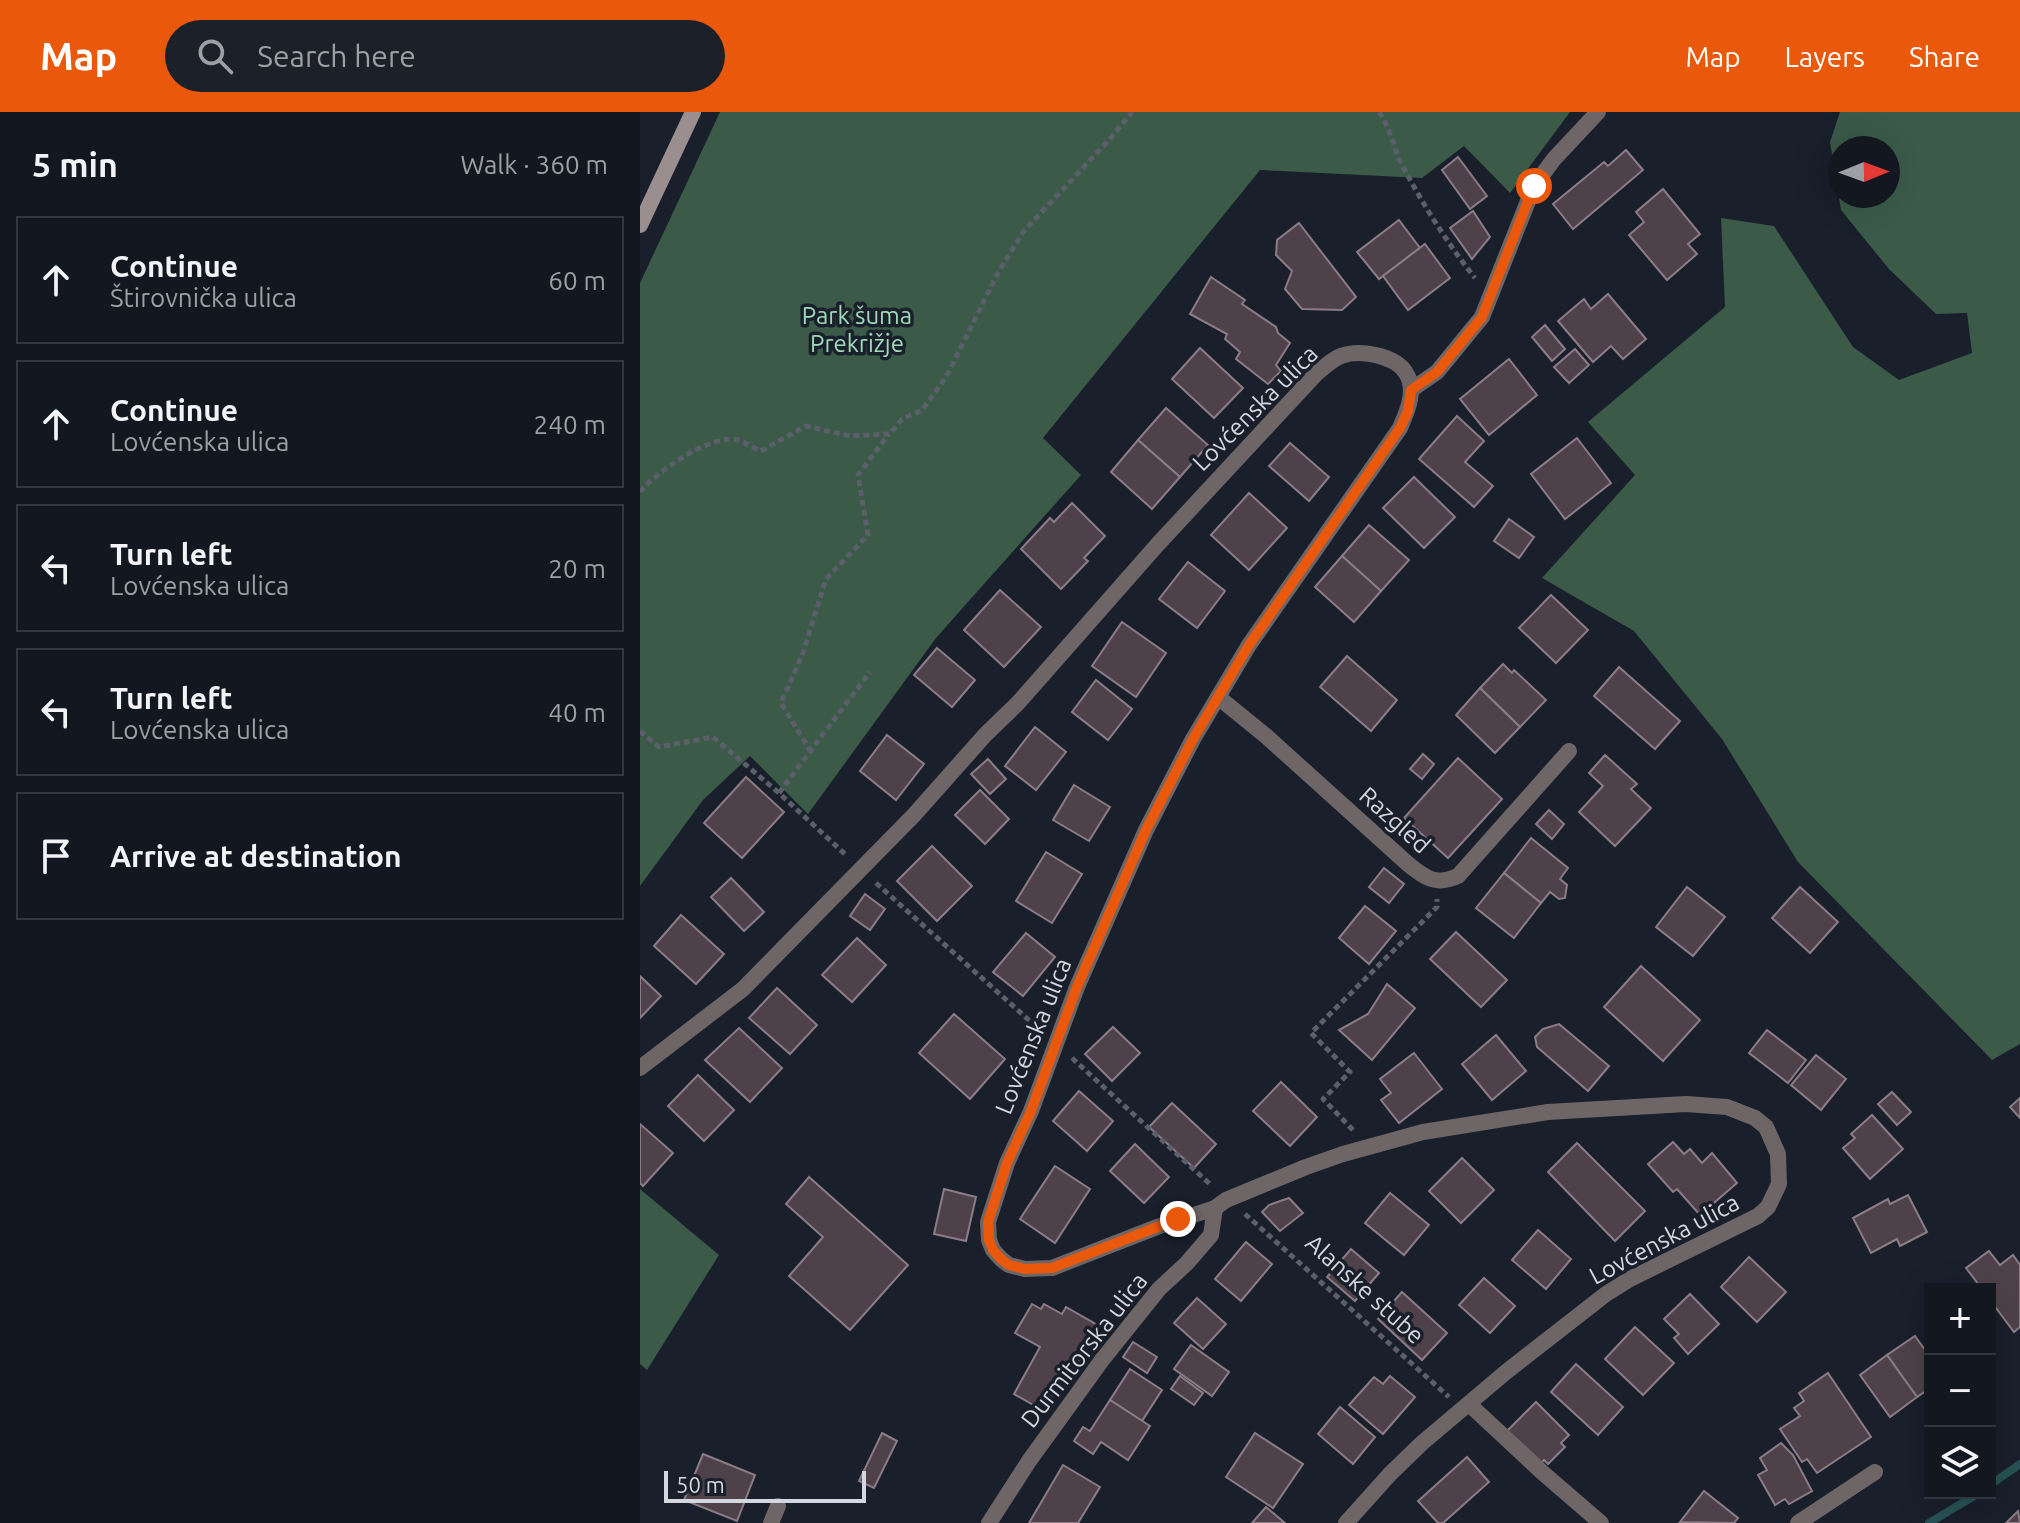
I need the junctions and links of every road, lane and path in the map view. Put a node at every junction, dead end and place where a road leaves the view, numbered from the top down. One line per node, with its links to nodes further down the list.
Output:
1 (693, 112): 5 (main road)
2 (1132, 112): 8 (path)
3 (1379, 112): 6 (path)
4 (1598, 112): 6 (street)
5 (640, 225)
6 (1490, 298): 7 (street)
7 (1411, 390): 11 (street, Lovćenska ulica); 21 (street, Lovćenska ulica)
8 (890, 434): 9 (path); 14 (path)
9 (640, 492)
10 (870, 672): 14 (path)
11 (1218, 697): 18 (street, Razgled); 24 (street, Lovćenska ulica)
12 (640, 731): 15 (path)
13 (1569, 751): 18 (street, Razgled)
14 (811, 752): 15 (path)
15 (779, 793): 16 (path)
16 (854, 862)
17 (869, 877): 19 (path)
18 (1439, 882): 22 (path)
19 (1048, 1037)
20 (1066, 1052): 23 (path)
21 (640, 1068)
22 (1369, 1147): 24 (street, Lovćenska ulica); 26 (street, Lovćenska ulica)
23 (1215, 1190)
24 (1215, 1208): 30 (street, Durmitorska ulica)
25 (1241, 1211): 26 (path, Alanske stube)
26 (1463, 1404): 31 (street, Lovćenska ulica); 32 (street)
27 (1875, 1472): 33 (street)
28 (778, 1506): 29 (street)
29 (771, 1523)
30 (989, 1523)
31 (1346, 1523)
32 (1601, 1523)
33 (1798, 1523)

